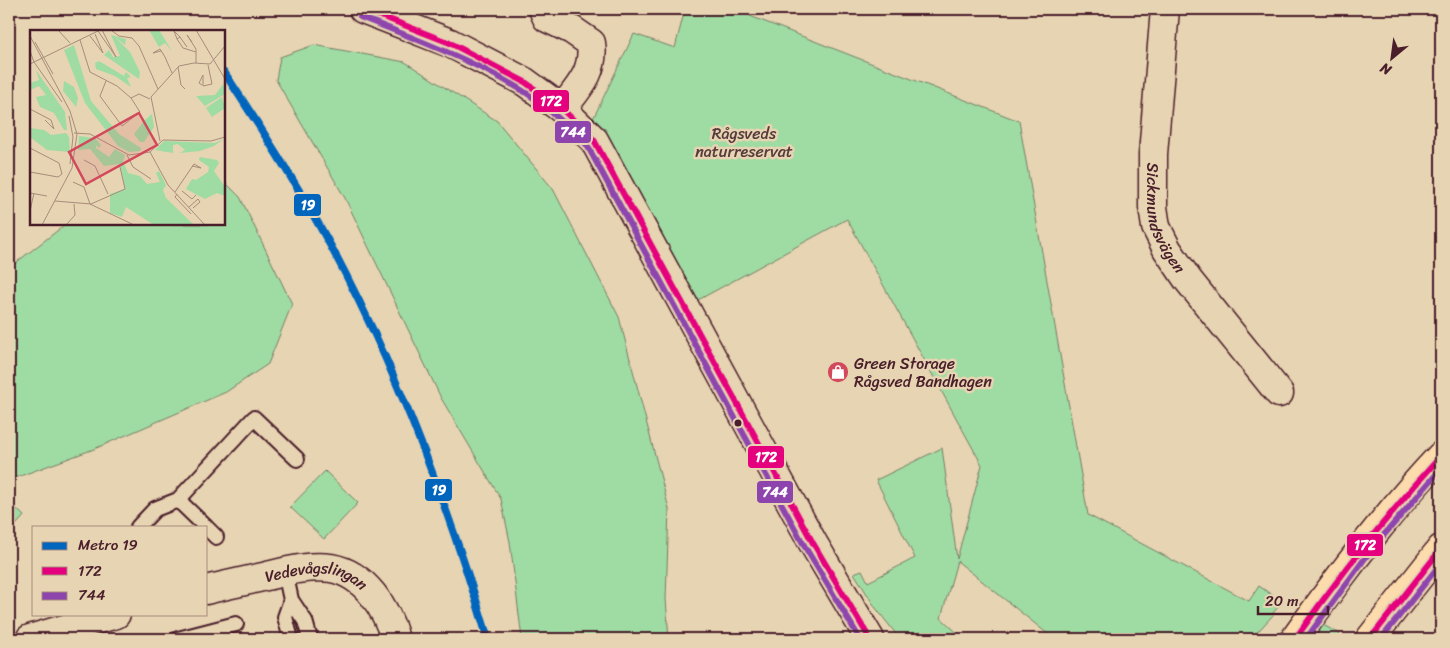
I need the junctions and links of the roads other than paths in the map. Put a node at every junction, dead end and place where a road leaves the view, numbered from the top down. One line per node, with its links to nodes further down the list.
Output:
1 (363, 9): 4 (street)
2 (1165, 9): 5 (street, Sickmundsvägen)
3 (542, 12): 4 (street)
4 (562, 109): 22 (street)
5 (1279, 392)
6 (1441, 456): 23 (main road)
7 (298, 459): 8 (lane)
8 (178, 500): 9 (lane); 10 (lane)
9 (139, 526)
10 (205, 526)
11 (1441, 549): 24 (main road)
12 (285, 572): 13 (street, Vedevågslingan); 14 (lane); 21 (street, Vedevågslingan)
13 (208, 590)
14 (291, 600): 19 (lane); 20 (lane)
15 (104, 616): 17 (street)
16 (236, 624): 18 (lane)
17 (48, 637)
18 (178, 639)
19 (291, 639)
20 (310, 639)
21 (395, 639)
22 (870, 639)
23 (1295, 639)
24 (1370, 639)

